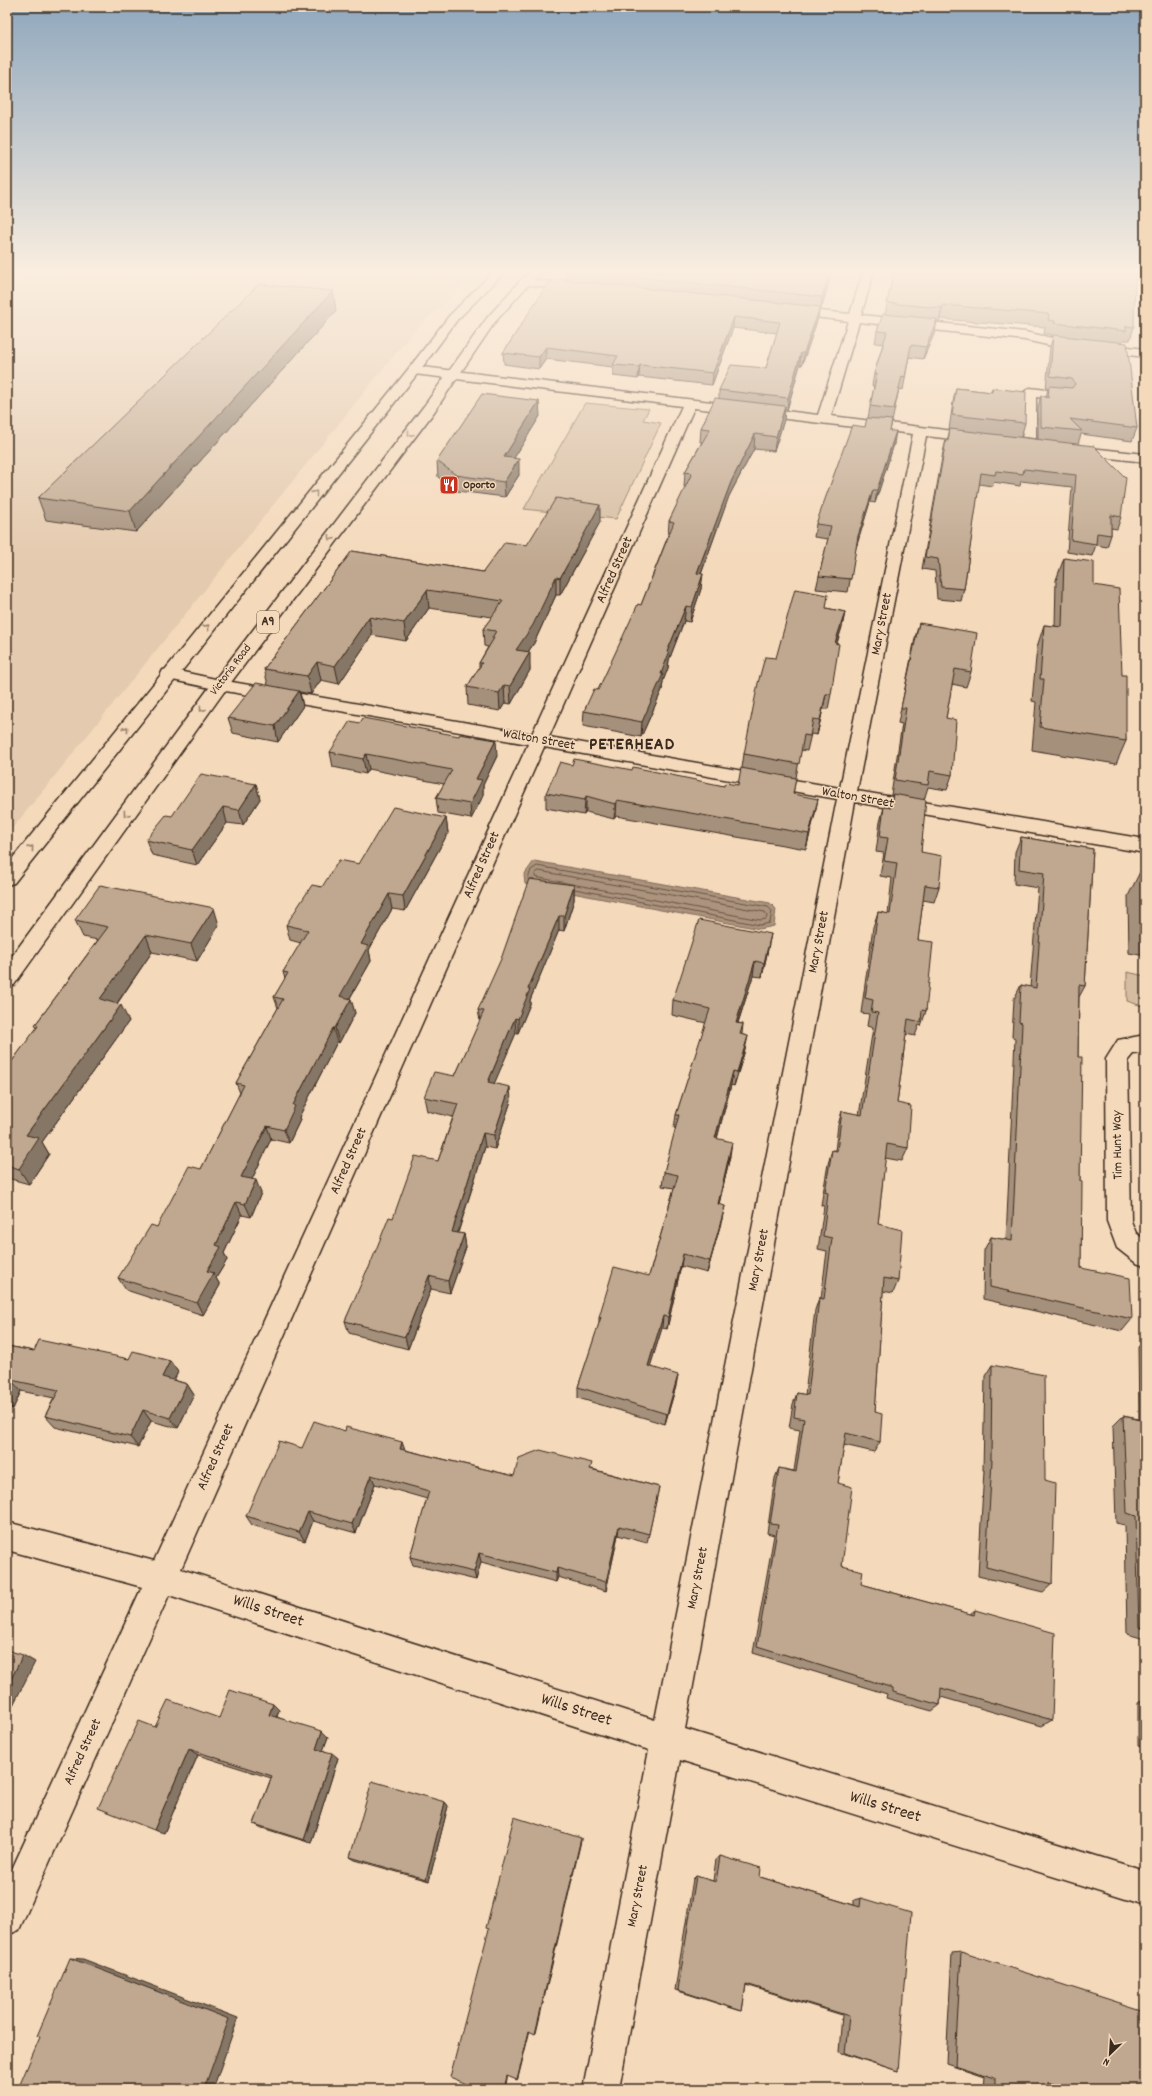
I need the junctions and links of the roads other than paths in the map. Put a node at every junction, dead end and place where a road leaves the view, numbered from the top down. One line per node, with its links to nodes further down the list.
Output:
1 (414, 370): 4 (main road); 15 (main road, one-way to 1)
2 (456, 370): 4 (main road, Victoria Road / A9)
3 (839, 370): 7 (main road)
4 (454, 374): 6 (main road); 16 (main road, Victoria Road / A9, one-way to 16)
5 (1064, 396): 11 (main road)
6 (690, 403): 7 (main road); 17 (main road, Alfred Street)
7 (823, 420): 8 (main road)
8 (920, 431): 9 (main road); 18 (main road, Mary Street)
9 (990, 440)
10 (1013, 443): 11 (main road)
11 (1029, 445): 12 (main road)
12 (1044, 446)
13 (1060, 448): 14 (main road)
14 (1145, 458)
15 (170, 674): 16 (main road, Walton Street); 20 (main road, one-way to 15)
16 (220, 685): 17 (main road, Walton Street); 21 (main road, Victoria Road / A9, one-way to 21)
17 (539, 739): 18 (main road, Walton Street); 25 (main road, Alfred Street)
18 (847, 796): 19 (main road, Walton Street); 26 (main road, Mary Street)
19 (1145, 846)
20 (7, 878)
21 (7, 979)
22 (1145, 1044): 23 (main road, Tim Hunt Way)
23 (1145, 1255)
24 (7, 1536): 25 (main road, Wills Street)
25 (162, 1578): 26 (main road, Wills Street); 28 (main road, Alfred Street)
26 (668, 1740): 27 (main road, Wills Street); 29 (main road, Mary Street)
27 (1145, 1888)
28 (7, 1918)
29 (600, 2089)

